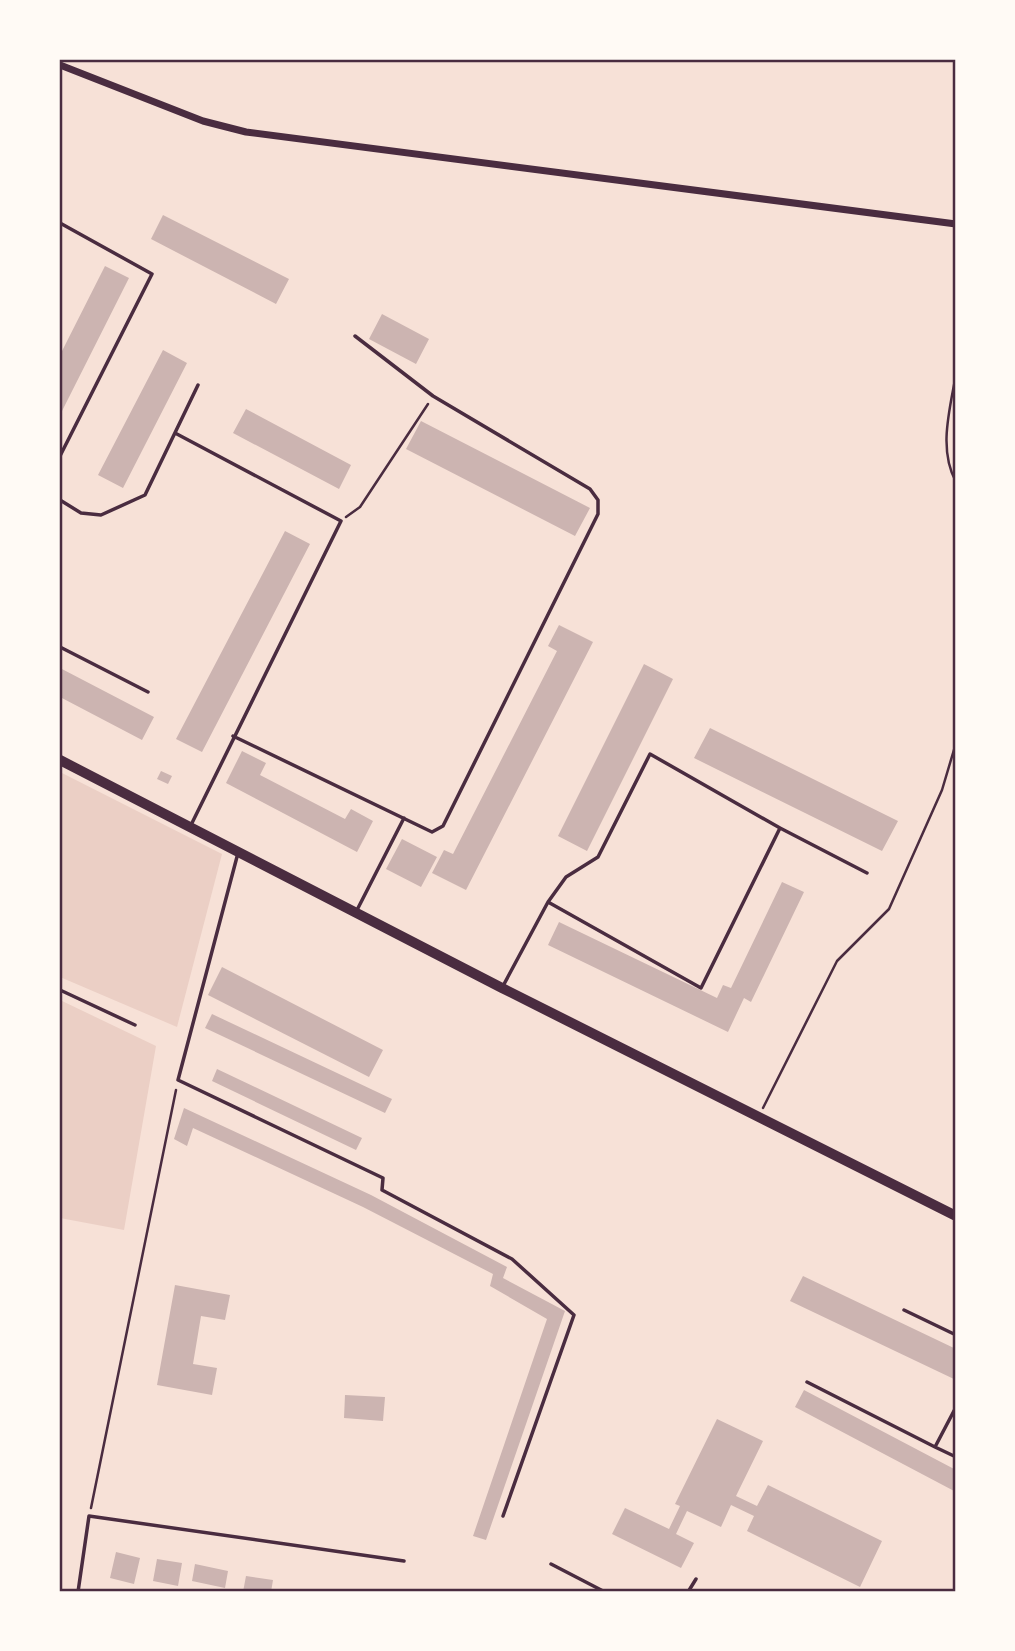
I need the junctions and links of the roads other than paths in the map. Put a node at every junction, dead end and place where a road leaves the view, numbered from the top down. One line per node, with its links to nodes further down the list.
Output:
1 (60, 65): 3 (street)
2 (60, 223): 7 (lane)
3 (956, 224)
4 (355, 336): 13 (lane)
5 (198, 386): 6 (lane)
6 (175, 433): 8 (lane); 11 (lane)
7 (60, 456)
8 (60, 500)
9 (60, 647): 10 (lane)
10 (148, 692)
11 (233, 736): 13 (lane); 14 (lane)
12 (60, 760): 14 (street)
13 (404, 818): 19 (lane)
14 (191, 825): 16 (street)
15 (780, 828): 17 (lane); 18 (lane); 18 (lane)
16 (239, 850): 19 (street); 30 (lane)
17 (867, 873)
18 (548, 902): 20 (lane)
19 (356, 911): 20 (street)
20 (502, 988): 23 (street)
21 (60, 990): 22 (lane)
22 (135, 1025)
23 (956, 1216)
24 (904, 1310): 25 (lane)
25 (956, 1335)
26 (807, 1382): 28 (lane)
27 (956, 1407): 28 (lane)
28 (935, 1447): 29 (lane)
29 (956, 1457)
30 (503, 1516)
31 (404, 1561): 34 (lane)
32 (551, 1563): 35 (lane)
33 (696, 1579): 36 (lane)
34 (78, 1591)
35 (605, 1591)
36 (688, 1591)

